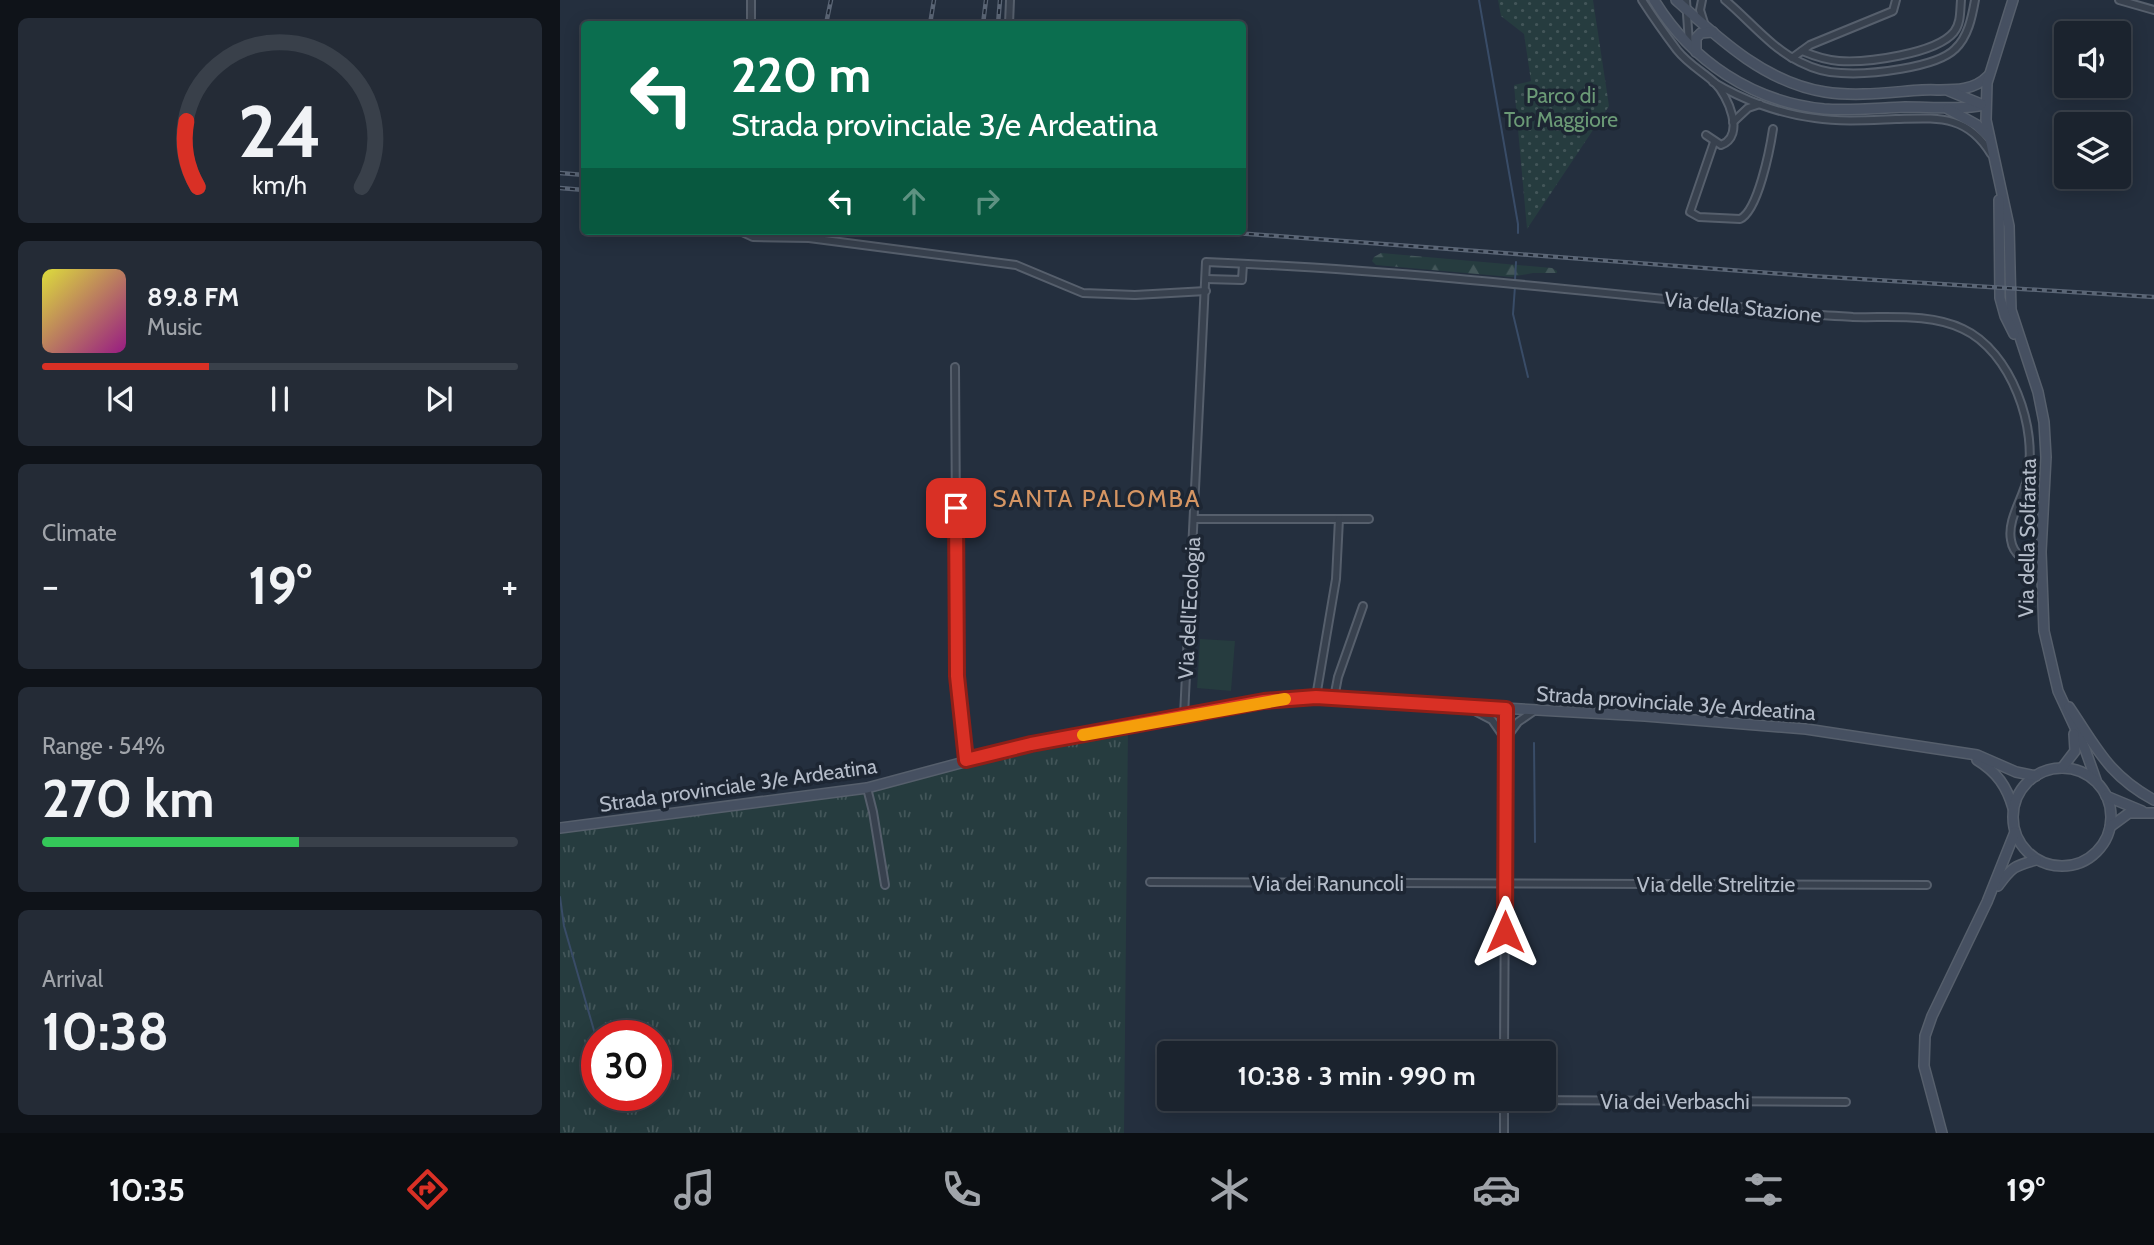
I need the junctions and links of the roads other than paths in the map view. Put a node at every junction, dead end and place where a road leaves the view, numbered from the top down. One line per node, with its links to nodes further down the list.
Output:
1 (751, 0): 15 (street)
2 (1010, 0): 16 (street)
3 (1642, 0): 24 (street)
4 (1654, 0): 19 (main road)
5 (1676, 0): 13 (main road)
6 (1702, 0): 17 (street)
7 (1896, 0): 20 (street)
8 (1961, 0): 20 (street)
9 (1975, 0): 21 (street)
10 (2013, 0): 22 (main road, Via della Solfarata)
11 (2119, 0): 14 (street)
12 (1726, 1): 21 (street)
13 (1686, 4): 17 (main road); 19 (street)
14 (2154, 10)
15 (751, 21)
16 (1009, 21)
17 (1703, 23): 18 (main road)
18 (1713, 32): 19 (main road); 25 (main road)
19 (1692, 49): 23 (main road)
20 (1802, 51): 21 (street)
21 (1792, 58)
22 (1989, 75): 25 (main road); 28 (main road, Via della Solfarata)
23 (1735, 81): 26 (street); 30 (main road)
24 (1713, 82): 26 (street); 34 (street)
25 (1944, 89): 28 (main road)
26 (1730, 91): 27 (street)
27 (1760, 104): 32 (street); 34 (street)
28 (1985, 105): 31 (main road); 37 (main road, Via della Solfarata)
29 (1905, 107): 30 (main road); 31 (main road); 33 (street)
30 (1819, 108): 32 (street)
31 (1947, 108): 37 (main road)
32 (1817, 119): 33 (street)
33 (1906, 119): 39 (street)
34 (1733, 122): 38 (street)
35 (1773, 129): 38 (street)
36 (1706, 135): 38 (street)
37 (1989, 138): 39 (main road, Via della Solfarata)
38 (1714, 142)
39 (1993, 156): 48 (main road, Via della Solfarata)
40 (749, 235): 43 (street)
41 (1243, 264): 42 (street); 42 (street, Via della Stazione); 48 (street, Via della Stazione)
42 (1206, 278): 43 (street)
43 (1206, 291): 45 (street, Via dell'Ecologia)
44 (955, 367): 60 (street)
45 (1194, 519): 46 (street); 56 (street, Via dell'Ecologia)
46 (1339, 519): 47 (street); 51 (street)
47 (1370, 519)
48 (2041, 564): 50 (main road, Via della Solfarata)
49 (1363, 606): 52 (street)
50 (2058, 691): 57 (main road, Via della Solfarata); 66 (main road)
51 (1316, 697): 52 (main road, Strada provinciale 3/e Ardeatina); 56 (main road, Strada provinciale 3/e Ardeatina)
52 (1334, 698): 53 (main road, Strada provinciale 3/e Ardeatina)
53 (1461, 705): 54 (main road, Strada provinciale 3/e Ardeatina); 58 (street)
54 (1506, 709): 55 (main road, Strada provinciale 3/e Ardeatina); 58 (street)
55 (1536, 710): 58 (street); 59 (main road, Strada provinciale 3/e Ardeatina)
56 (1184, 716): 60 (main road, Strada provinciale 3/e Ardeatina)
57 (2074, 729): 61 (main road); 63 (main road, Via della Solfarata)
58 (1506, 739): 74 (street)
59 (1960, 751): 62 (main road); 67 (main road)
60 (966, 760): 64 (main road, Strada provinciale 3/e Ardeatina)
61 (2062, 768): 62 (main road); 63 (main road)
62 (2036, 776): 67 (main road)
63 (2096, 780): 65 (main road)
64 (867, 788): 70 (main road, Strada provinciale 3/e Ardeatina); 75 (street)
65 (2106, 796): 68 (main road); 69 (main road)
66 (2154, 800)
67 (2013, 808): 71 (main road)
68 (2151, 813): 69 (main road)
69 (2110, 827): 72 (main road)
70 (560, 828)
71 (2015, 832): 72 (main road); 77 (main road)
72 (2036, 860): 77 (main road)
73 (1150, 882): 74 (street, Via dei Ranuncoli)
74 (1505, 883): 76 (street, Via delle Strelitzie); 78 (street)
75 (885, 885)
76 (1927, 885)
77 (1987, 902): 83 (main road)
78 (1504, 1041)
79 (1556, 1100): 80 (street, Via dei Verbaschi)
80 (1846, 1102)
81 (1504, 1111): 82 (street)
82 (1504, 1133)
83 (1942, 1133)

